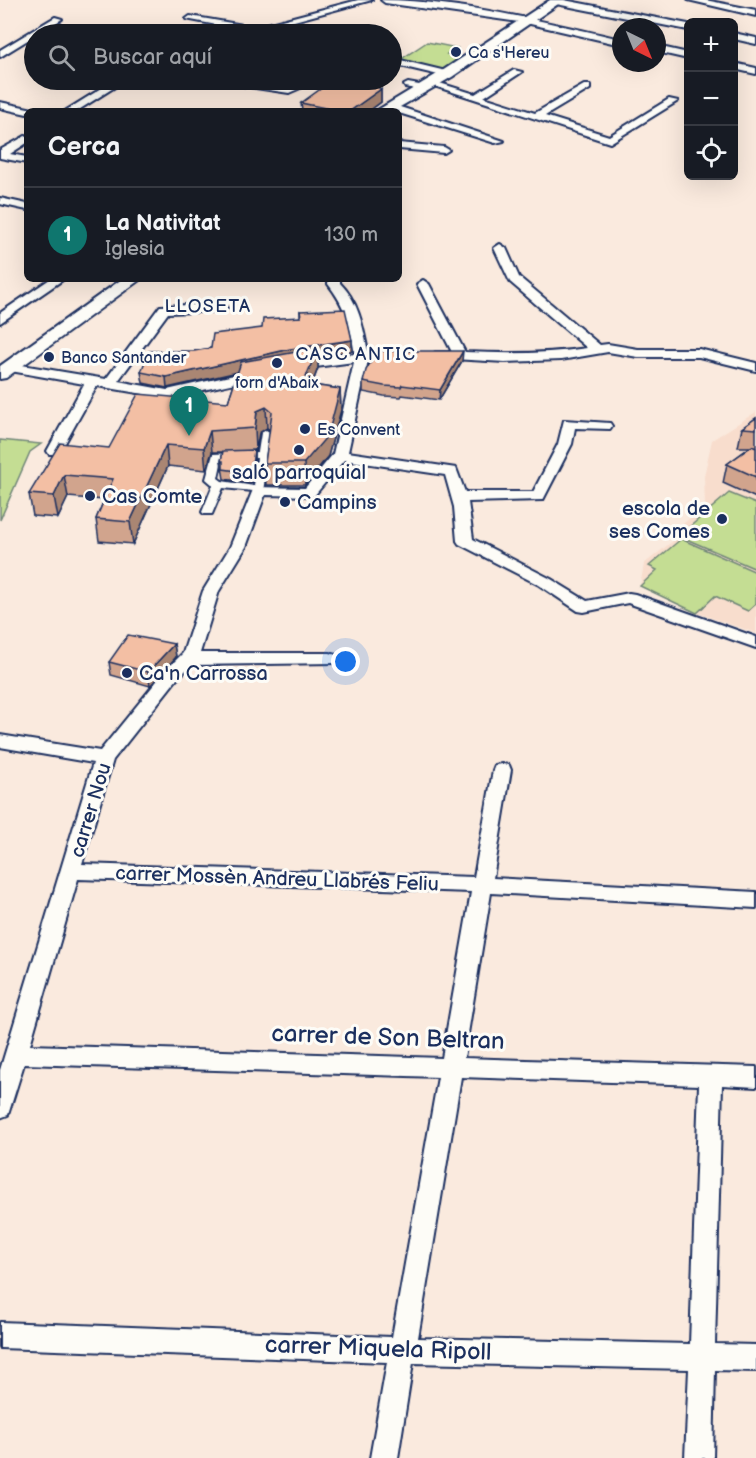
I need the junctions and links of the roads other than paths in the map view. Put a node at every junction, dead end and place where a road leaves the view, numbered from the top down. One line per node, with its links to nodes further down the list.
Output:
1 (368, 0): 11 (street)
2 (385, 0): 8 (street)
3 (557, 0): 8 (street); 12 (street)
4 (692, 0): 5 (street)
5 (756, 13)
6 (58, 19): 9 (street)
7 (190, 19): 10 (street)
8 (526, 20): 14 (street); 26 (street)
9 (50, 24)
10 (224, 24)
11 (276, 24)
12 (684, 26)
13 (738, 37): 16 (street)
14 (612, 40)
15 (24, 41): 17 (street)
16 (756, 41)
17 (21, 43): 18 (street); 20 (street)
18 (24, 43)
19 (666, 51): 21 (street)
20 (0, 54)
21 (684, 55)
22 (402, 63): 26 (street)
23 (738, 67): 24 (street)
24 (756, 70)
25 (517, 72): 30 (street)
26 (447, 74): 27 (street)
27 (426, 86): 30 (street); 34 (street)
28 (586, 87): 37 (street)
29 (105, 90): 33 (street)
30 (476, 98): 37 (street)
31 (673, 101): 37 (street)
32 (0, 105): 35 (street)
33 (75, 108)
34 (387, 108)
35 (24, 110)
36 (402, 114): 39 (street)
37 (536, 117)
38 (24, 140): 42 (street)
39 (499, 141)
40 (402, 146): 41 (street)
41 (444, 150)
42 (0, 155): 43 (street)
43 (24, 159)
44 (0, 201): 45 (street)
45 (24, 206)
46 (500, 248): 53 (street)
47 (54, 282): 52 (street)
48 (129, 282): 59 (street)
49 (334, 282): 57 (street)
50 (423, 284): 56 (street)
51 (221, 308): 61 (street)
52 (0, 319)
53 (598, 350): 56 (street); 58 (street)
54 (392, 355): 57 (street)
55 (426, 355): 56 (street)
56 (460, 355)
57 (362, 356): 61 (street); 66 (street)
58 (756, 367)
59 (5, 371): 60 (street)
60 (92, 382): 61 (street); 64 (street)
61 (109, 384)
62 (605, 426): 69 (street)
63 (266, 434): 65 (street)
64 (54, 452)
65 (263, 455): 67 (street); 68 (street)
66 (339, 455): 68 (street); 69 (street)
67 (219, 484): 68 (street); 70 (street)
68 (259, 490): 72 (street, carrer Nou)
69 (459, 497): 71 (street)
70 (208, 512)
71 (756, 643)
72 (186, 659): 73 (street); 75 (street, carrer Nou)
73 (330, 659)
74 (0, 741): 75 (street)
75 (104, 758): 77 (street, carrer Nou)
76 (502, 770): 78 (street)
77 (71, 871): 78 (street, carrer Mossèn Andreu Llabrés Feliu); 80 (street, carrer Nou)
78 (482, 885): 79 (street, carrer Mossèn Andreu Llabrés Feliu); 81 (street)
79 (756, 900)
80 (17, 1054): 81 (street, carrer de Son Beltran); 84 (street, carrer Nou)
81 (451, 1066): 82 (street, carrer de Son Beltran); 86 (street)
82 (711, 1075): 83 (street, carrer de Son Beltran); 87 (street)
83 (756, 1077)
84 (0, 1108)
85 (0, 1335): 86 (street, carrer Miquela Ripoll)
86 (403, 1350): 87 (street, carrer Miquela Ripoll); 89 (street)
87 (704, 1355): 88 (street, carrer Miquela Ripoll); 90 (street)
88 (756, 1358)
89 (384, 1458)
90 (699, 1458)

